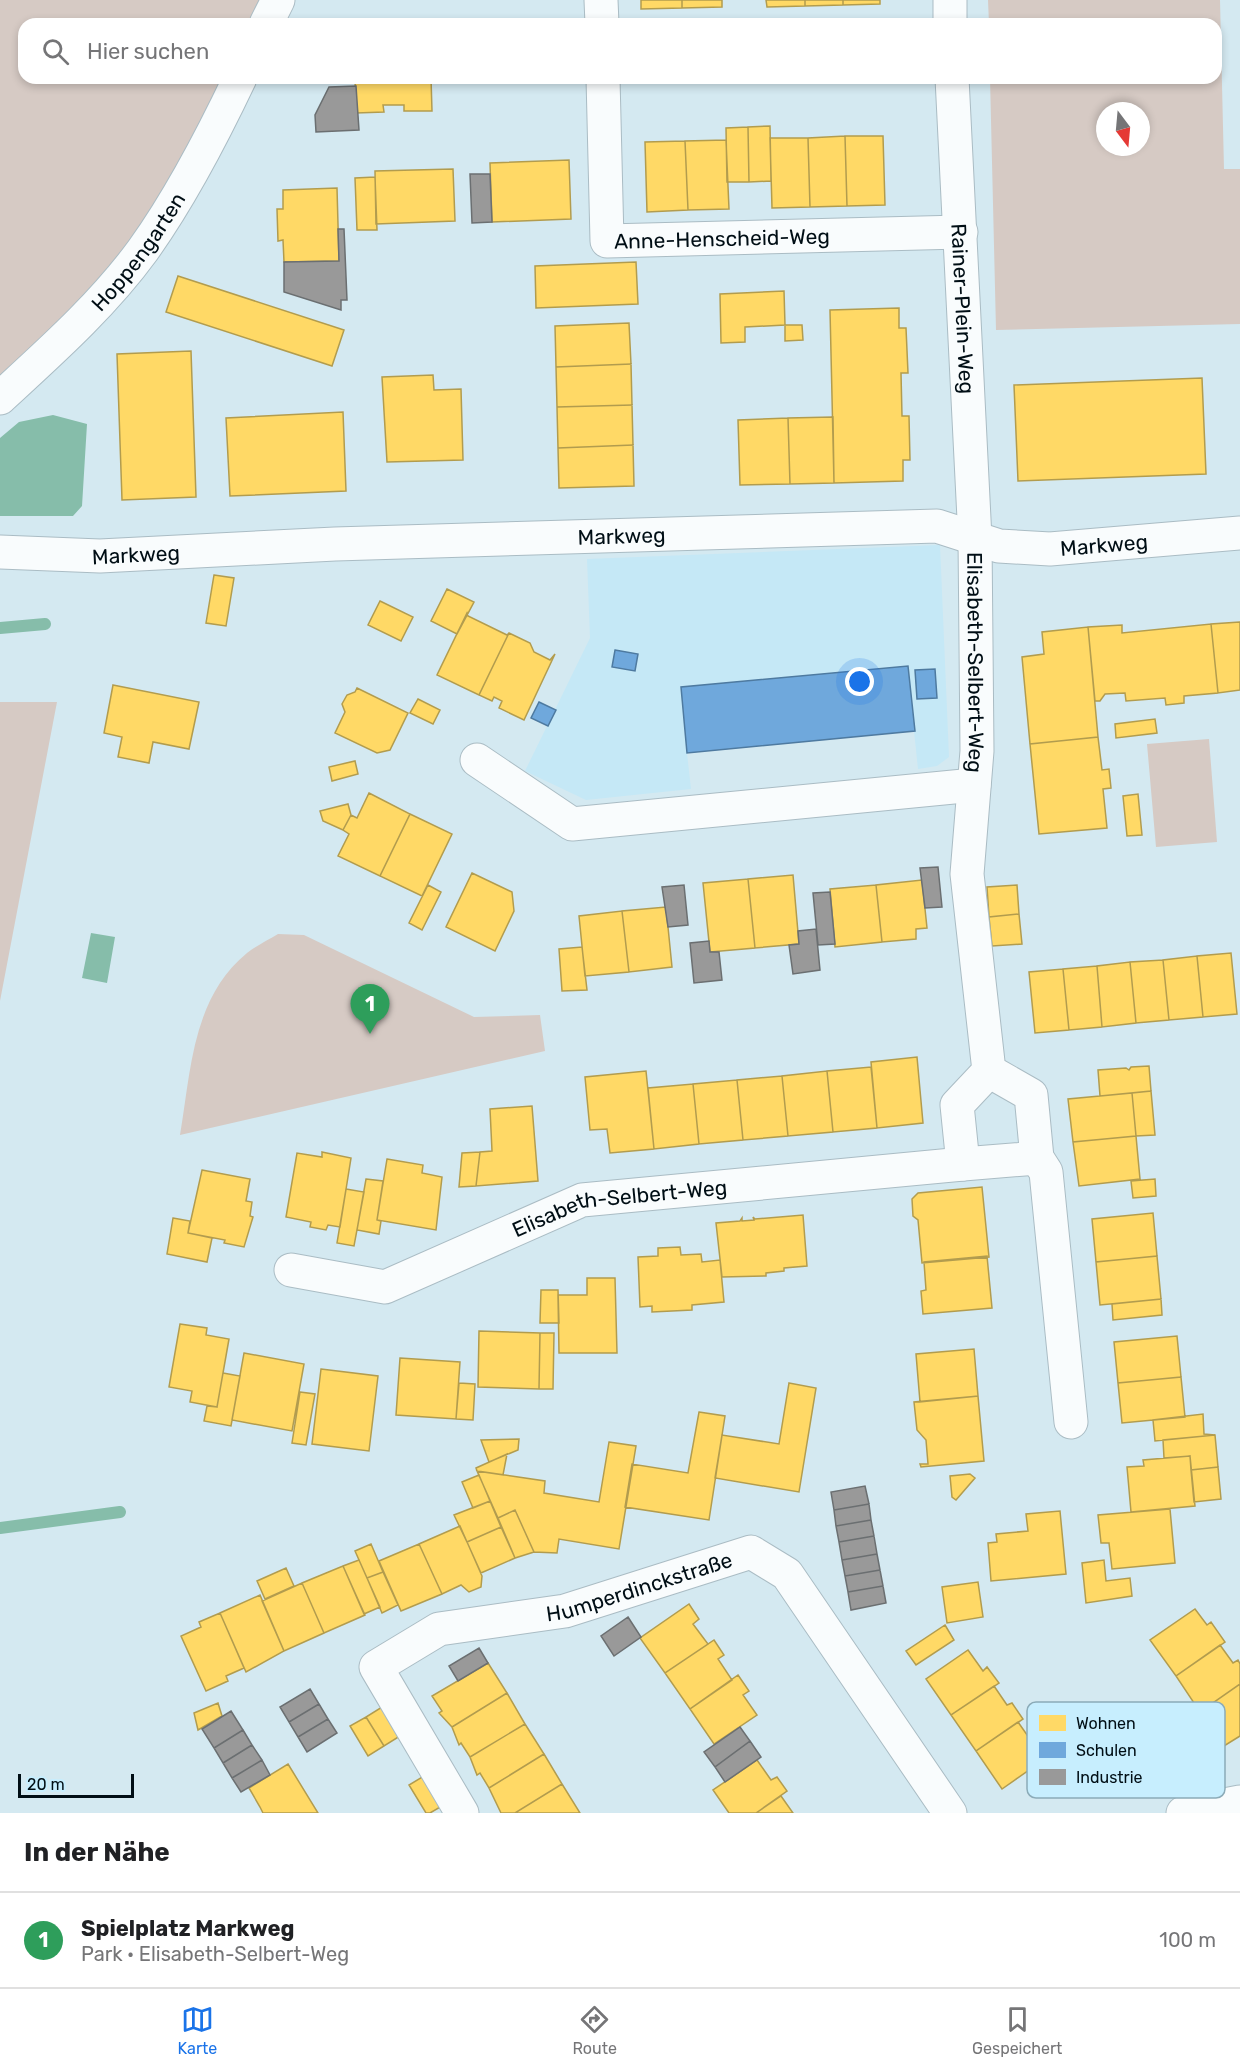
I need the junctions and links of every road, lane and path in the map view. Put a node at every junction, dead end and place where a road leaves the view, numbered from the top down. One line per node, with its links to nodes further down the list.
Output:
1 (278, 0): 4 (street)
2 (601, 0): 5 (street)
3 (950, 0): 6 (street)
4 (269, 18)
5 (602, 18)
6 (950, 18)
7 (237, 84): 11 (street, Hoppengarten)
8 (603, 84): 10 (street, Anne-Henscheid-Weg)
9 (952, 84): 10 (street, Rainer-Plein-Weg)
10 (961, 232): 13 (street, Rainer-Plein-Weg)
11 (0, 398)
12 (1240, 533): 13 (street, Markweg)
13 (975, 539): 14 (street, Markweg); 16 (street, Elisabeth-Selbert-Weg)
14 (0, 552)
15 (477, 760): 16 (street, Elisabeth-Selbert-Weg)
16 (974, 785): 17 (street, Elisabeth-Selbert-Weg)
17 (989, 1071): 18 (street); 19 (street)
18 (1037, 1158): 19 (street, Elisabeth-Selbert-Weg); 21 (street)
19 (963, 1164): 20 (street, Elisabeth-Selbert-Weg)
20 (291, 1270)
21 (1071, 1422)
22 (1224, 1807): 25 (street)
23 (462, 1813): 24 (street, Humperdinckstraße)
24 (950, 1813)
25 (1183, 1813)

